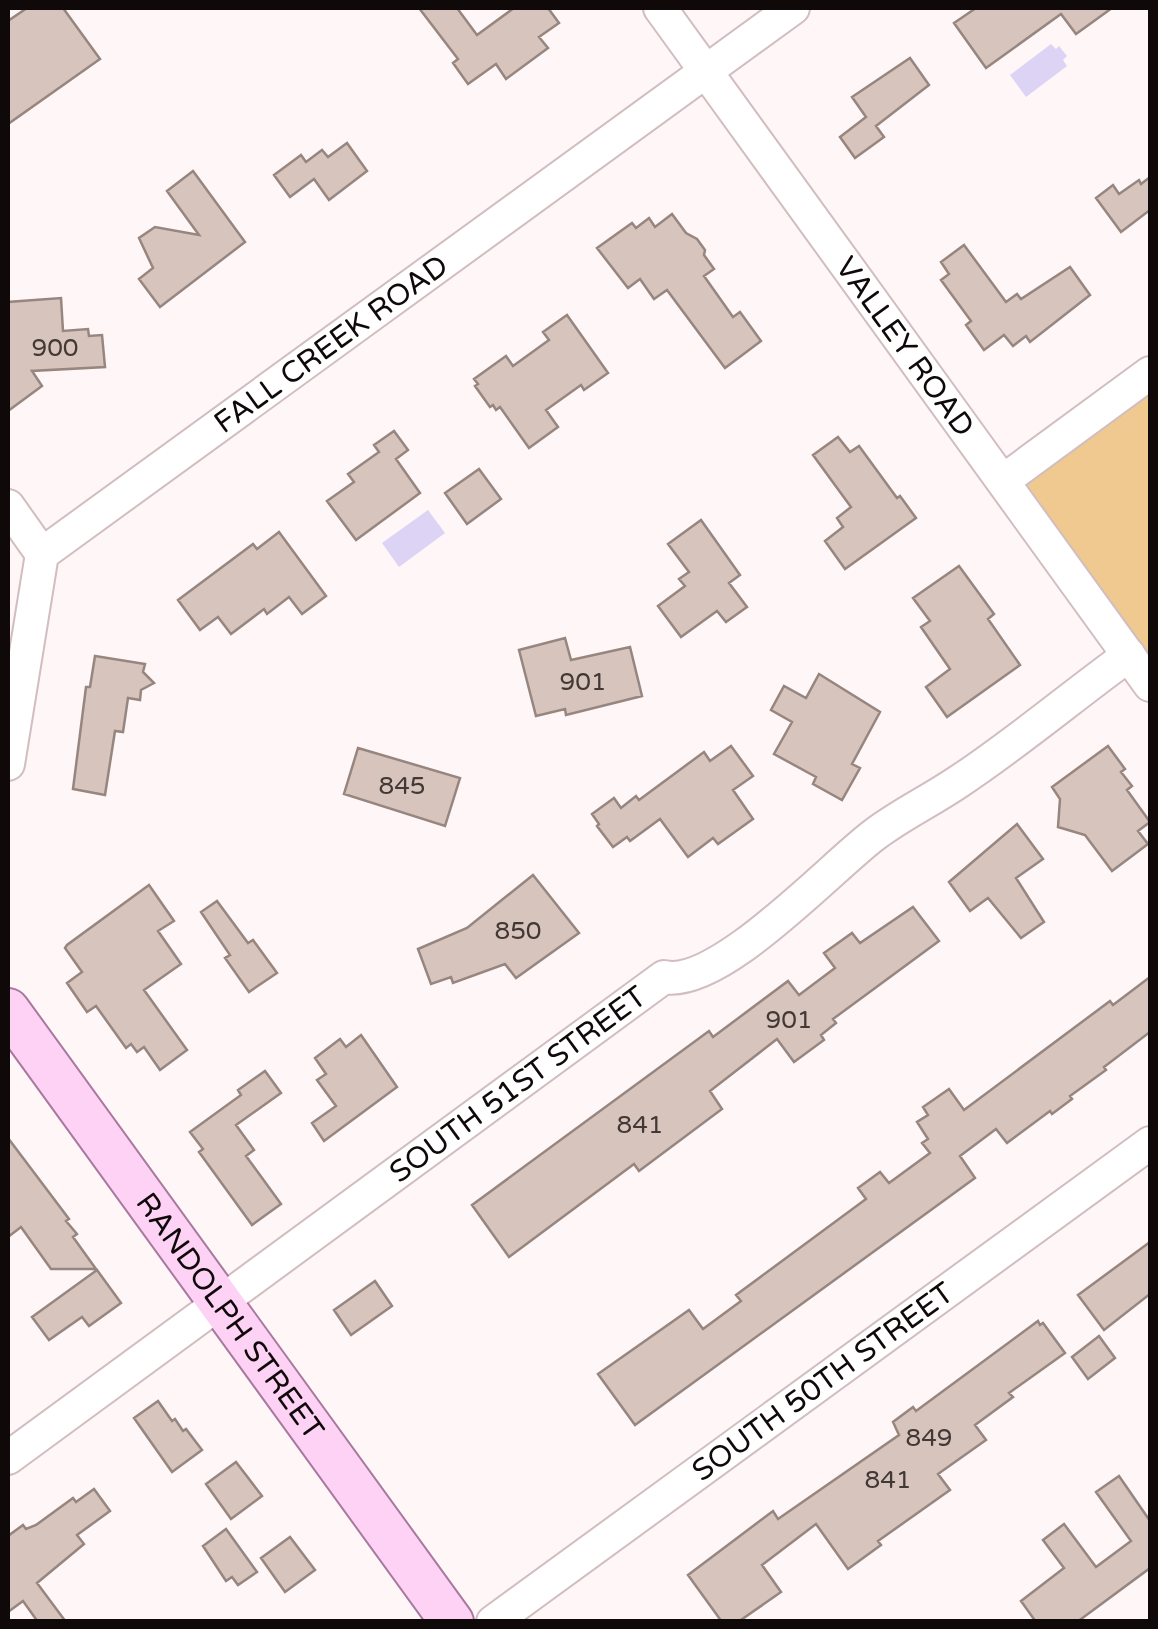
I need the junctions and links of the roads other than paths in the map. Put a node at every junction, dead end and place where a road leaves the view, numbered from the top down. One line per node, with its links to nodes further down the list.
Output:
1 (660, 8): 3 (street, VALLEY ROAD)
2 (793, 8): 3 (street, FALL CREEK ROAD)
3 (706, 71): 5 (street, VALLEY ROAD); 7 (street, FALL CREEK ROAD)
4 (1150, 373): 5 (street)
5 (1003, 480): 8 (street, VALLEY ROAD)
6 (8, 506): 7 (street)
7 (42, 554): 10 (street)
8 (1129, 655): 9 (street, VALLEY ROAD); 13 (street, SOUTH 51ST STREET)
9 (1150, 685)
10 (8, 764)
11 (8, 1010): 13 (main road, RANDOLPH STREET)
12 (1150, 1143): 16 (street, SOUTH 50TH STREET)
13 (220, 1303): 14 (street, SOUTH 51ST STREET); 15 (main road, RANDOLPH STREET)
14 (8, 1458)
15 (452, 1622)
16 (493, 1622)

